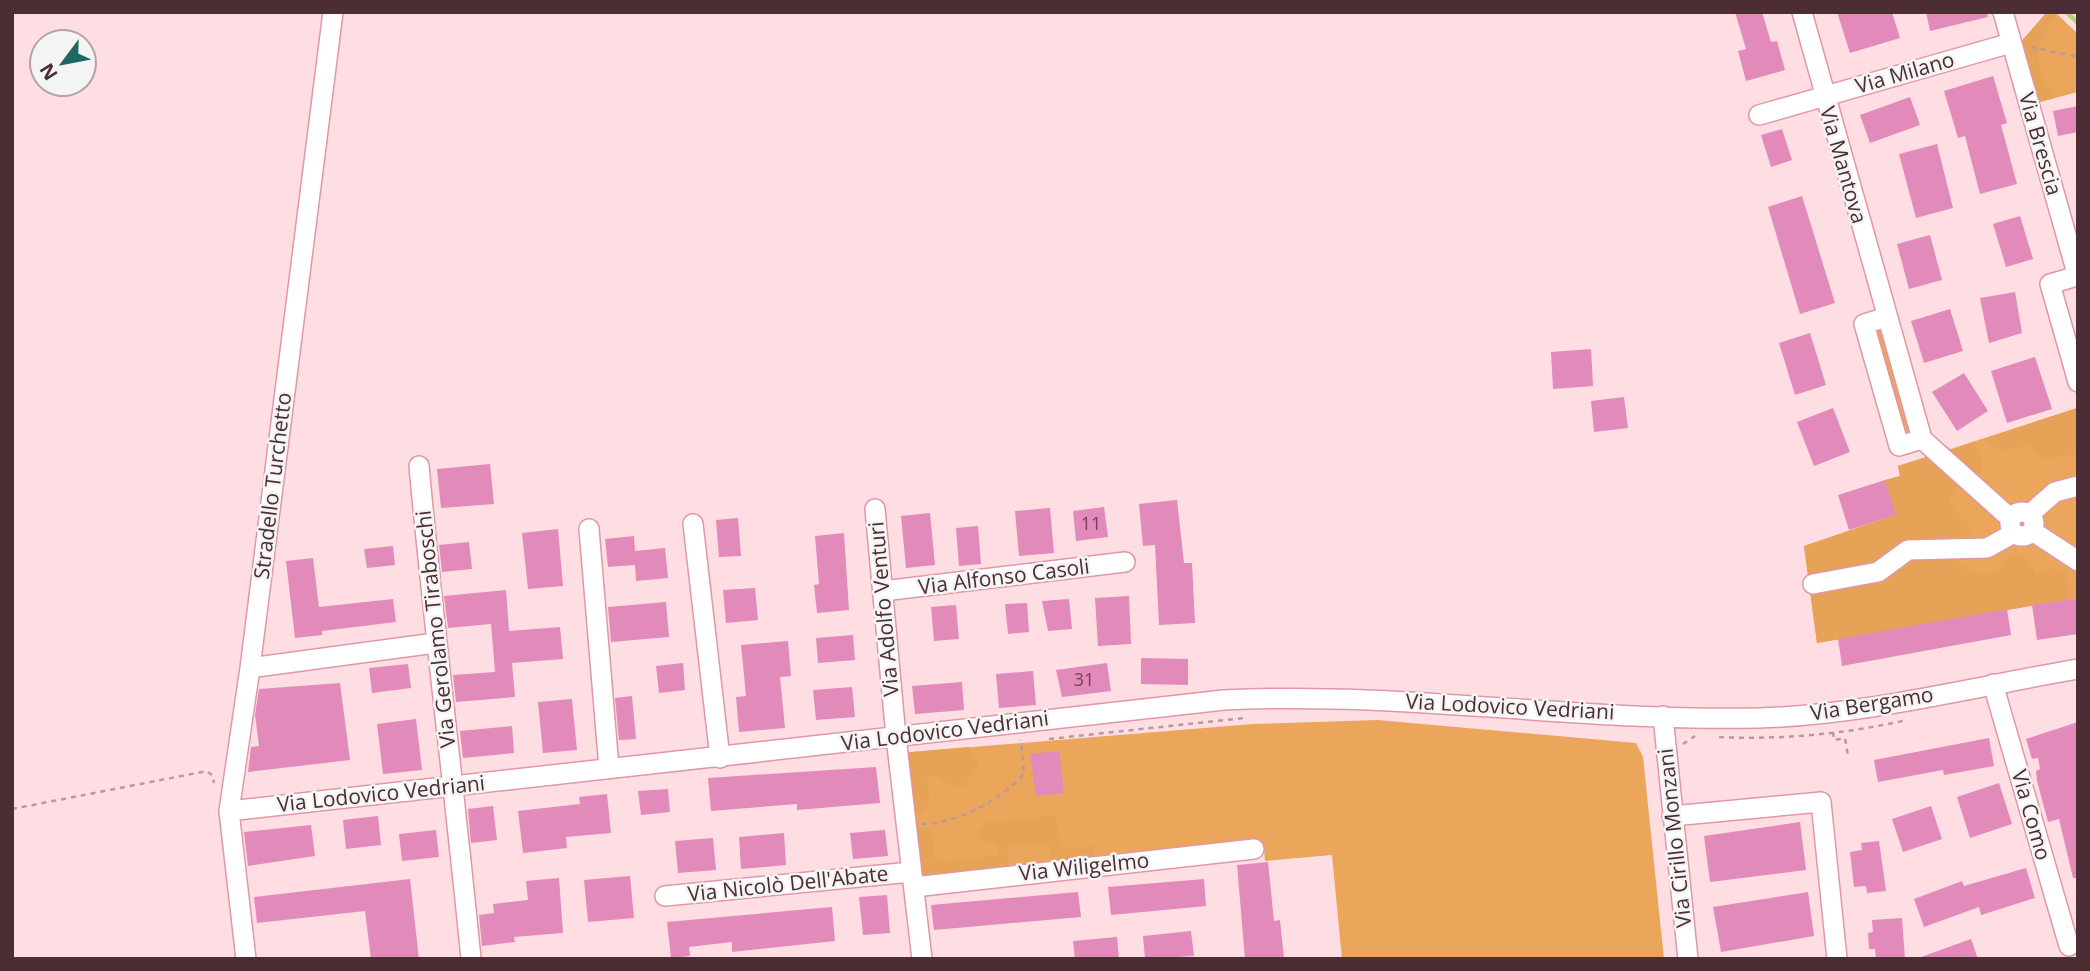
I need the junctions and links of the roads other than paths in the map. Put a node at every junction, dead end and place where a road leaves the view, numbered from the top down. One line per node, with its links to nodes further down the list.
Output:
1 (332, 12): 20 (street, Stradello Turchetto)
2 (1802, 12): 5 (street, Via Mantova)
3 (2003, 12): 4 (street, Via Brescia)
4 (2011, 43): 5 (street, Via Milano); 7 (street, Via Brescia)
5 (1824, 96): 6 (street, Via Milano); 13 (street, Via Mantova)
6 (1759, 115)
7 (2078, 277): 8 (street, Via Brescia)
8 (2078, 382)
9 (419, 466): 19 (street, Via Gerolamo Tiraboschi)
10 (2078, 486): 13 (street)
11 (875, 509): 18 (street, Via Adolfo Venturi)
12 (693, 524): 25 (street)
13 (2022, 524): 15 (street); 17 (street)
14 (589, 529): 26 (street)
15 (2078, 561)
16 (1125, 562): 18 (street, Via Alfonso Casoli)
17 (1813, 584)
18 (883, 592): 24 (street, Via Adolfo Venturi)
19 (435, 643): 20 (street); 27 (street, Via Gerolamo Tiraboschi)
20 (250, 668): 28 (street, Stradello Turchetto)
21 (2078, 669): 22 (street, Via Bergamo)
22 (1993, 684): 23 (street, Via Bergamo); 33 (street, Via Como)
23 (1664, 716): 24 (street, Via Lodovico Vedriani); 29 (street, Via Cirillo Monzani)
24 (897, 737): 25 (street, Via Lodovico Vedriani); 31 (street, Via Adolfo Venturi)
25 (720, 758): 26 (street, Via Lodovico Vedriani)
26 (609, 768): 27 (street, Via Lodovico Vedriani)
27 (454, 786): 28 (street, Via Lodovico Vedriani); 35 (street, Via Gerolamo Tiraboschi)
28 (229, 811): 34 (street, Stradello Turchetto)
29 (1672, 816): 37 (street, Via Cirillo Monzani); 38 (street)
30 (1254, 849): 31 (street, Via Wiligelmo)
31 (912, 879): 32 (street, Via Nicolò Dell'Abate); 36 (street, Via Adolfo Venturi)
32 (665, 897)
33 (2069, 946)
34 (246, 959)
35 (471, 959)
36 (922, 959)
37 (1688, 959)
38 (1837, 959)

